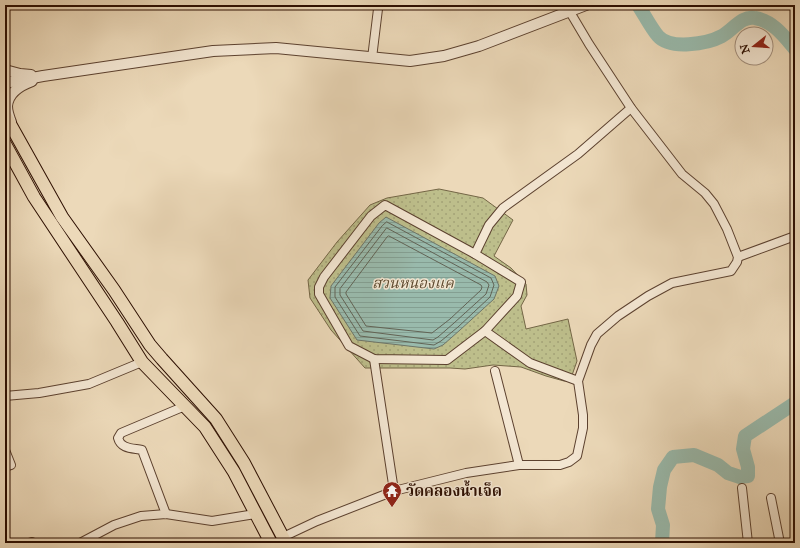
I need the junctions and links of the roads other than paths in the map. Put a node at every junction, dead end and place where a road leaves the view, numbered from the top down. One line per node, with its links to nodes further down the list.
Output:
1 (377, 5): 4 (street)
2 (586, 5): 3 (street)
3 (570, 12): 4 (street); 8 (street)
4 (372, 58): 6 (street)
5 (5, 70): 6 (street)
6 (43, 76): 7 (street); 10 (street)
7 (5, 83)
8 (631, 108): 13 (street); 14 (street)
9 (5, 115): 10 (main road)
10 (13, 129): 30 (main road)
11 (5, 144): 17 (main road)
12 (795, 236): 14 (street)
13 (475, 254): 15 (street); 16 (street)
14 (738, 257): 19 (street)
15 (485, 331): 16 (street); 19 (street)
16 (374, 359): 26 (street)
17 (142, 362): 20 (street); 21 (main road)
18 (495, 371): 23 (street)
19 (578, 380): 23 (street)
20 (5, 396)
21 (185, 406): 28 (street); 29 (main road)
22 (5, 450): 24 (street)
23 (519, 465): 26 (street)
24 (5, 467)
25 (742, 488): 33 (street)
26 (394, 491): 30 (street)
27 (771, 498): 34 (street)
28 (166, 514): 29 (street); 31 (street)
29 (256, 514): 32 (main road)
30 (285, 540)
31 (80, 543)
32 (271, 543)
33 (748, 543)
34 (780, 543)

